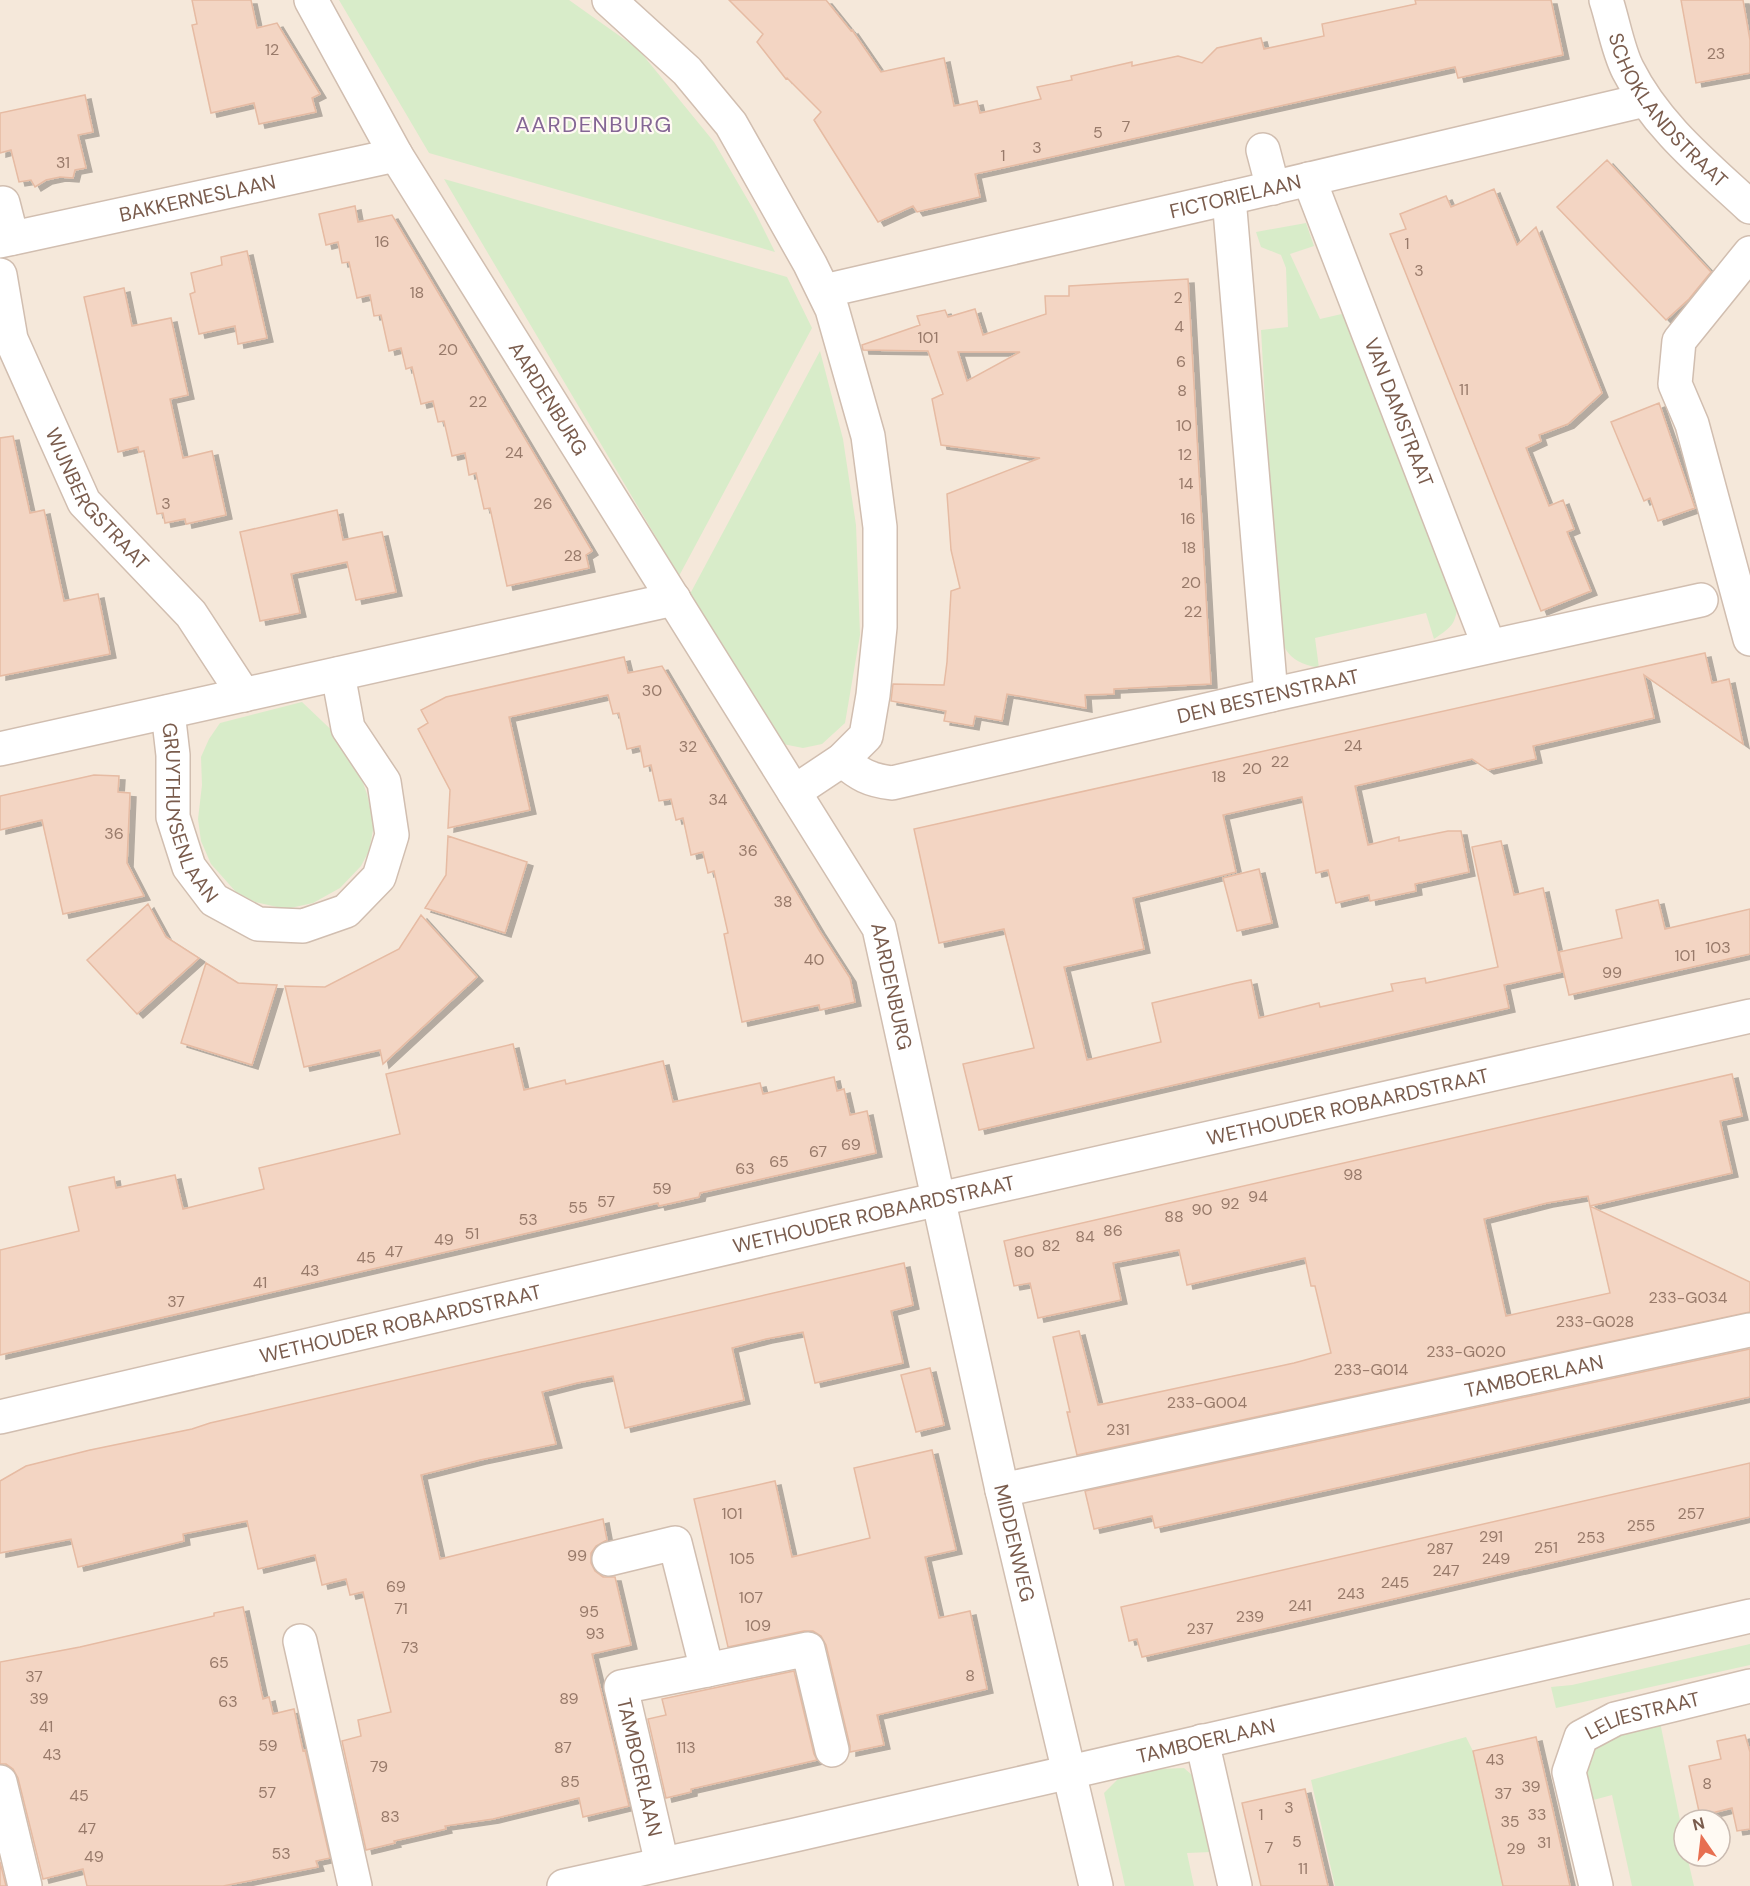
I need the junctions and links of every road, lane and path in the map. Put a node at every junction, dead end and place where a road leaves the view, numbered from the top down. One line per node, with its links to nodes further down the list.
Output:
1 (311, 0): 6 (street, AARDENBURG)
2 (1606, 0): 4 (street, SCHOKLANDSTRAAT)
3 (629, 6): 15 (street)
4 (1645, 100): 7 (street, FICTORIELAAN); 11 (street, SCHOKLANDSTRAAT)
5 (1263, 150): 8 (street)
6 (396, 155): 12 (street, BAKKERNESLAAN); 17 (street, AARDENBURG)
7 (1309, 179): 8 (street, FICTORIELAAN); 20 (street, VAN DAMSTRAAT)
8 (1273, 188): 9 (street, FICTORIELAAN)
9 (1228, 198): 15 (street, FICTORIELAAN); 23 (street)
10 (3, 203): 12 (street)
11 (1750, 207)
12 (6, 239)
13 (1750, 253): 16 (street)
14 (0, 275): 22 (street, WIJNBERGSTRAAT)
15 (824, 291): 26 (street)
16 (1744, 595): 19 (street)
17 (675, 599): 21 (street, GRUYTHUYSENLAAN); 27 (street, AARDENBURG)
18 (1701, 600): 20 (street, DEN BESTENSTRAAT)
19 (1750, 639)
20 (1490, 646): 23 (street, DEN BESTENSTRAAT)
21 (338, 674): 22 (street, GRUYTHUYSENLAAN); 24 (street, GRUYTHUYSENLAAN)
22 (244, 695): 24 (street, GRUYTHUYSENLAAN)
23 (1271, 695): 26 (street, DEN BESTENSTRAAT)
24 (168, 712): 25 (street, GRUYTHUYSENLAAN)
25 (0, 749)
26 (842, 760): 27 (street)
27 (794, 792): 29 (street, AARDENBURG)
28 (1750, 1016): 29 (street, WETHOUDER ROBAARDSTRAAT)
29 (937, 1199): 31 (street, WETHOUDER ROBAARDSTRAAT); 32 (street, MIDDENWEG)
30 (1750, 1330): 32 (street, TAMBOERLAAN)
31 (0, 1417)
32 (1002, 1490): 40 (street, MIDDENWEG)
33 (609, 1559): 36 (street)
34 (1750, 1616): 38 (street, TAMBOERLAAN)
35 (300, 1641): 44 (street)
36 (706, 1670): 39 (street, TAMBOERLAAN); 42 (street, TAMBOERLAAN)
37 (1750, 1686): 48 (street, LELIESTRAAT)
38 (1202, 1741): 40 (street, TAMBOERLAAN); 47 (street)
39 (832, 1750)
40 (1070, 1773): 42 (street, TAMBOERLAAN); 46 (street, MIDDENWEG)
41 (2, 1796): 43 (street)
42 (662, 1864): 45 (street, TAMBOERLAAN)
43 (25, 1886)
44 (355, 1886)
45 (564, 1886)
46 (1096, 1886)
47 (1235, 1886)
48 (1596, 1886)

